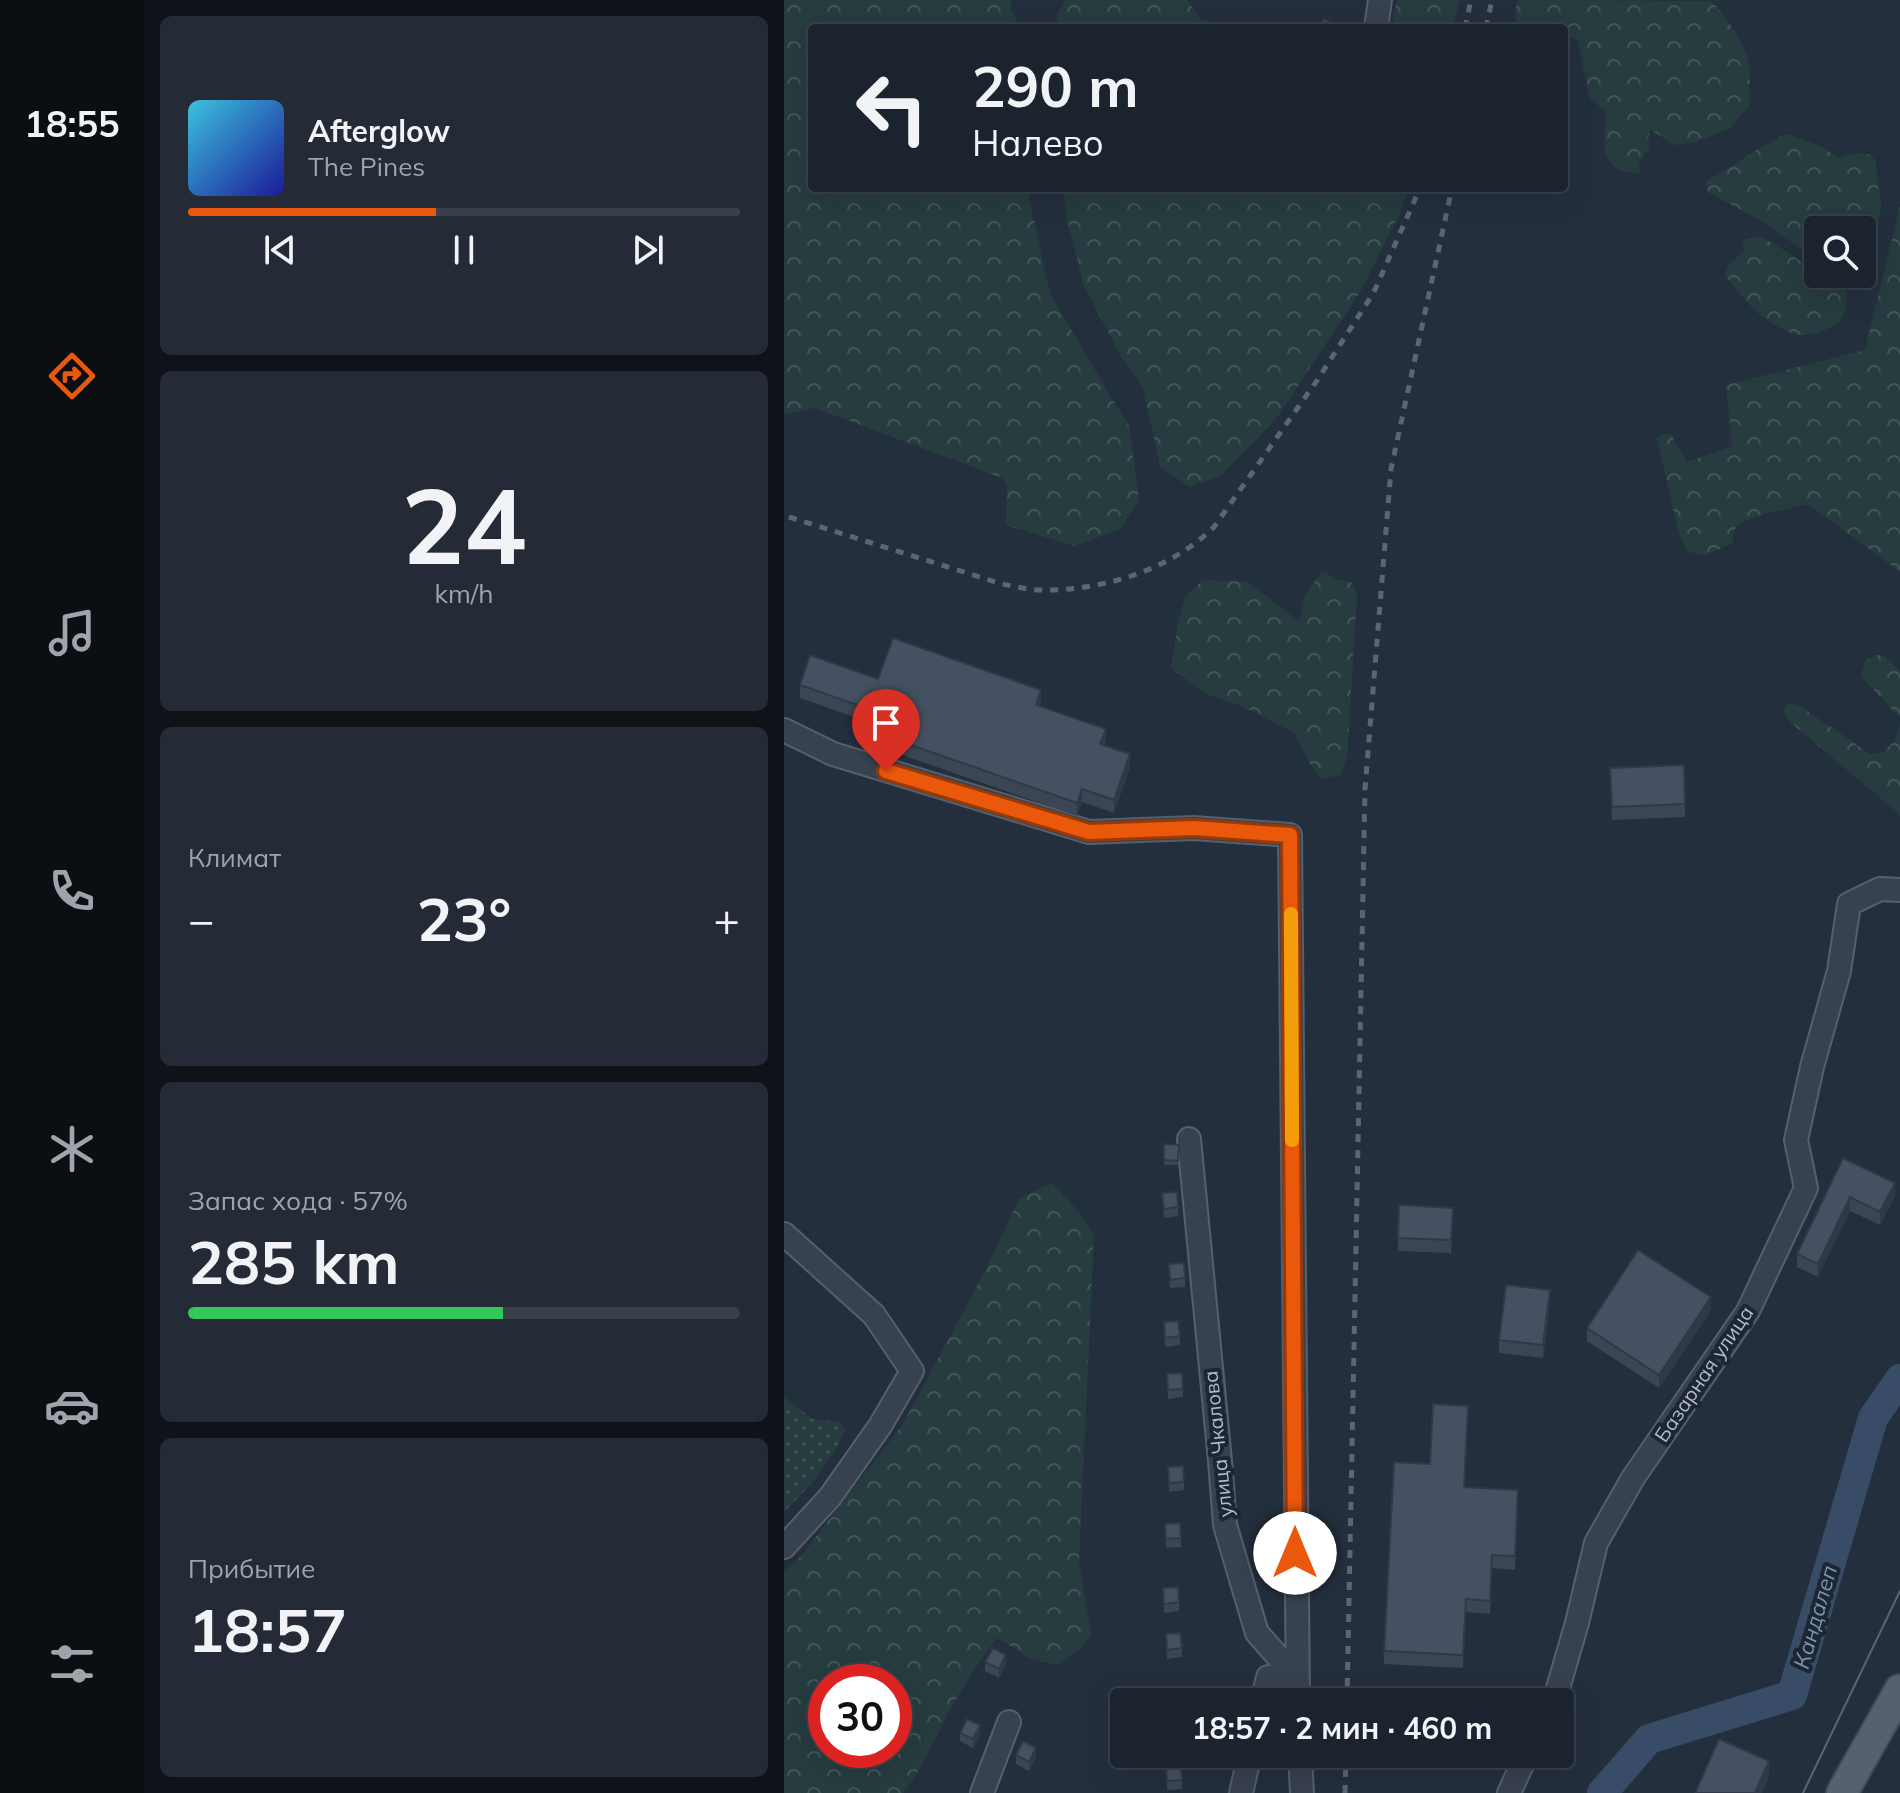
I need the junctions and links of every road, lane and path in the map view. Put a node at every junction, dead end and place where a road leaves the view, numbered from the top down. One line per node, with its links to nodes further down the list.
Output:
1 (1380, 0): 2 (street)
2 (1377, 24)
3 (784, 730): 8 (street)
4 (1900, 890): 11 (street, Базарная улица)
5 (1189, 1139): 8 (street, улица Чкалова)
6 (784, 1234): 7 (street)
7 (784, 1547)
8 (1296, 1677): 9 (street); 10 (street)
9 (1265, 1688)
10 (1297, 1688)
11 (1558, 1688)
12 (1900, 1690): 21 (main road)
13 (1009, 1722): 17 (street)
14 (1247, 1768): 18 (street)
15 (1301, 1768): 19 (street)
16 (1521, 1768): 20 (street)
17 (982, 1793)
18 (1241, 1793)
19 (1302, 1793)
20 (1509, 1793)
21 (1842, 1793)

